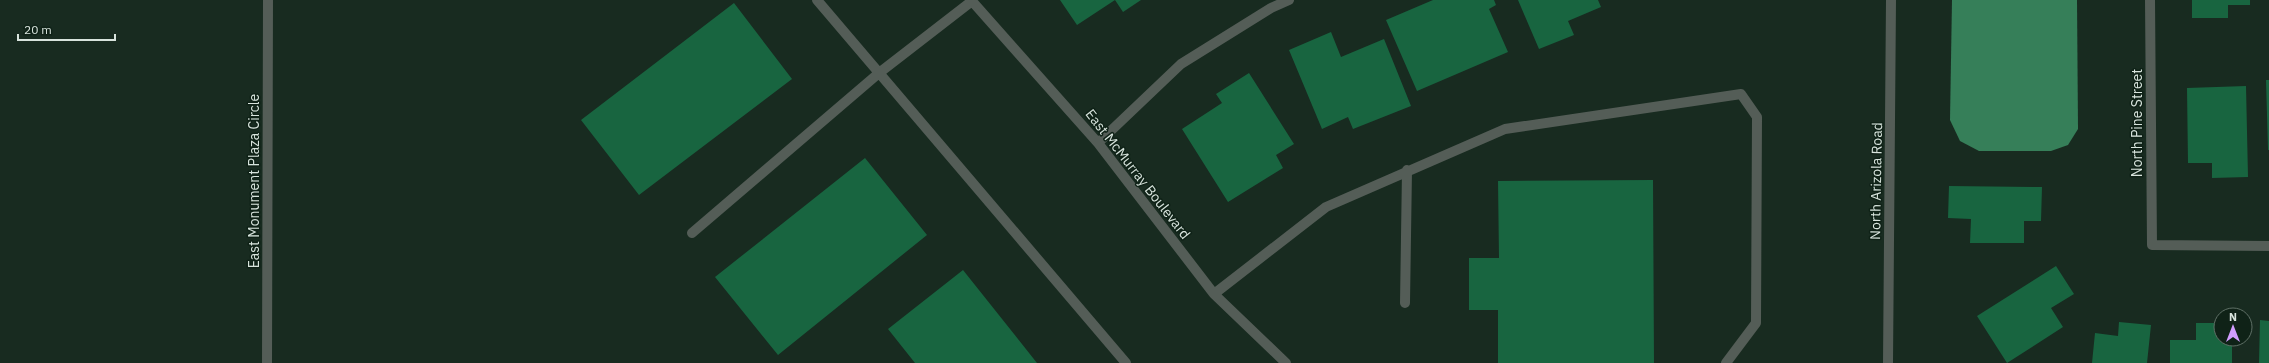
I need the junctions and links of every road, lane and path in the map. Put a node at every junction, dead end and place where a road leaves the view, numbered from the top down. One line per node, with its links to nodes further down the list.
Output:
1 (268, 0): 14 (street, East Monument Plaza Circle)
2 (817, 0): 7 (street)
3 (972, 0): 7 (street); 8 (street, East McMurray Boulevard)
4 (1289, 0): 8 (street)
5 (1891, 0): 18 (street, North Arizola Road)
6 (2150, 0): 11 (street, North Pine Street)
7 (879, 73): 10 (street); 15 (street)
8 (1098, 143): 12 (street, East McMurray Boulevard)
9 (1407, 170): 12 (street); 13 (street); 17 (street)
10 (692, 233)
11 (2269, 246)
12 (1214, 294): 16 (street, East McMurray Boulevard)
13 (1405, 302)
14 (267, 363)
15 (1126, 363)
16 (1285, 363)
17 (1726, 363)
18 (1888, 363)

